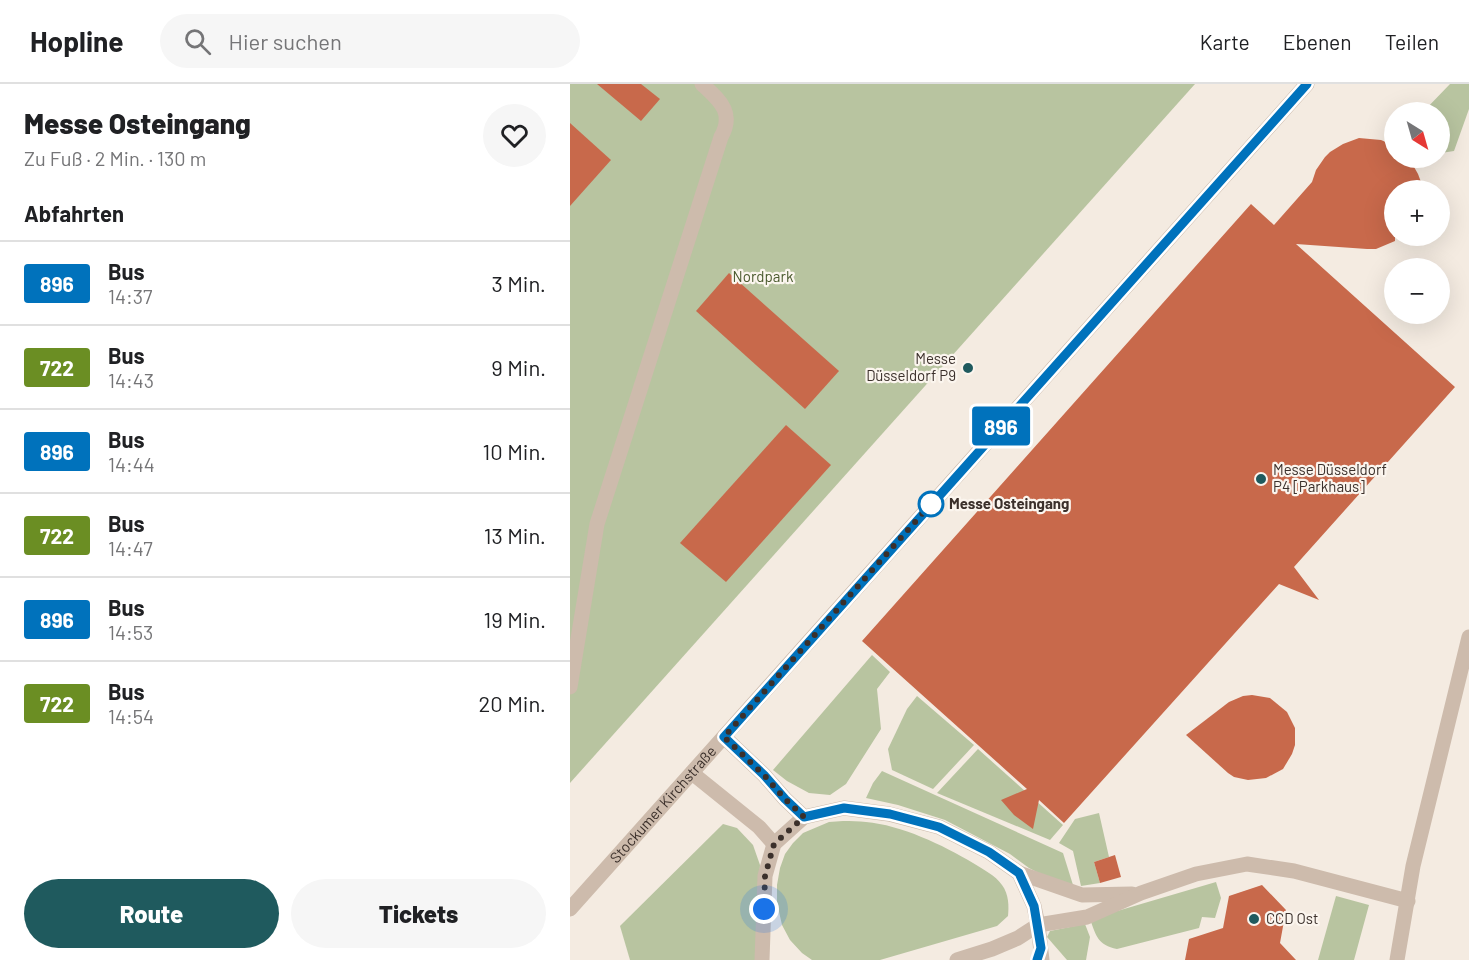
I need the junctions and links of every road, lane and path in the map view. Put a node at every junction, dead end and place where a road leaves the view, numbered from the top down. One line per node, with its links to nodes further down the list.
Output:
1 (702, 84): 4 (street)
2 (1307, 84): 5 (street, Stockumer Kirchstraße)
3 (1469, 638): 11 (street)
4 (570, 687)
5 (724, 737): 6 (street, Stockumer Kirchstraße); 7 (street)
6 (692, 772): 8 (street); 12 (street, Stockumer Kirchstraße)
7 (804, 817): 8 (street); 9 (street)
8 (774, 844): 15 (street)
9 (1019, 873): 10 (street); 13 (street)
10 (1141, 893): 11 (street); 13 (street)
11 (1408, 901): 17 (street)
12 (570, 909)
13 (1038, 925): 14 (street); 16 (street)
14 (1040, 956)
15 (762, 960)
16 (957, 960)
17 (1397, 960)

